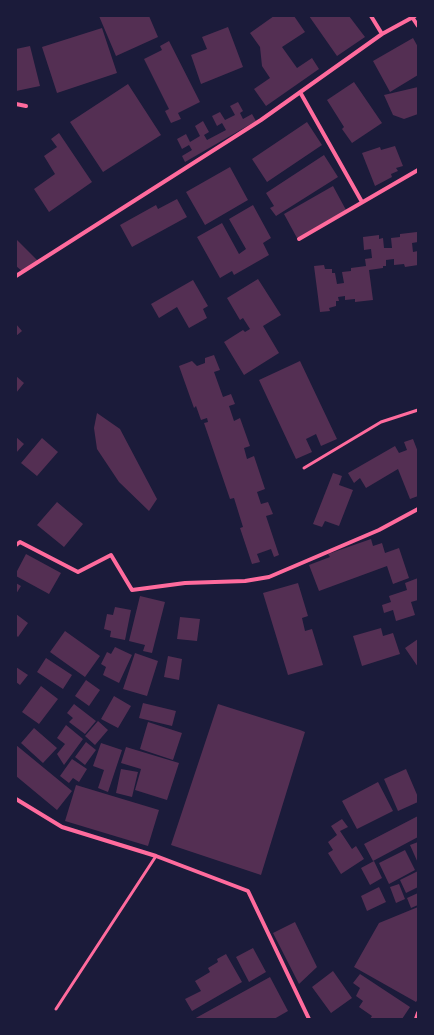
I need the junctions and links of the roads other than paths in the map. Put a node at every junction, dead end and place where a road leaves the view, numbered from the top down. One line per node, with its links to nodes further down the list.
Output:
1 (371, 16): 4 (street)
2 (414, 17): 3 (street); 4 (street)
3 (418, 26)
4 (382, 34): 5 (street)
5 (300, 92): 9 (street); 11 (street)
6 (16, 104): 7 (street)
7 (26, 106)
8 (418, 170): 9 (street)
9 (362, 202): 10 (street)
10 (299, 240)
11 (16, 276)
12 (418, 410): 13 (lane)
13 (304, 468)
14 (418, 509): 15 (street)
15 (16, 545)
16 (16, 800): 17 (street)
17 (156, 856): 18 (lane); 20 (street)
18 (56, 1009)
19 (418, 1013): 21 (street)
20 (309, 1019)
21 (416, 1019)

